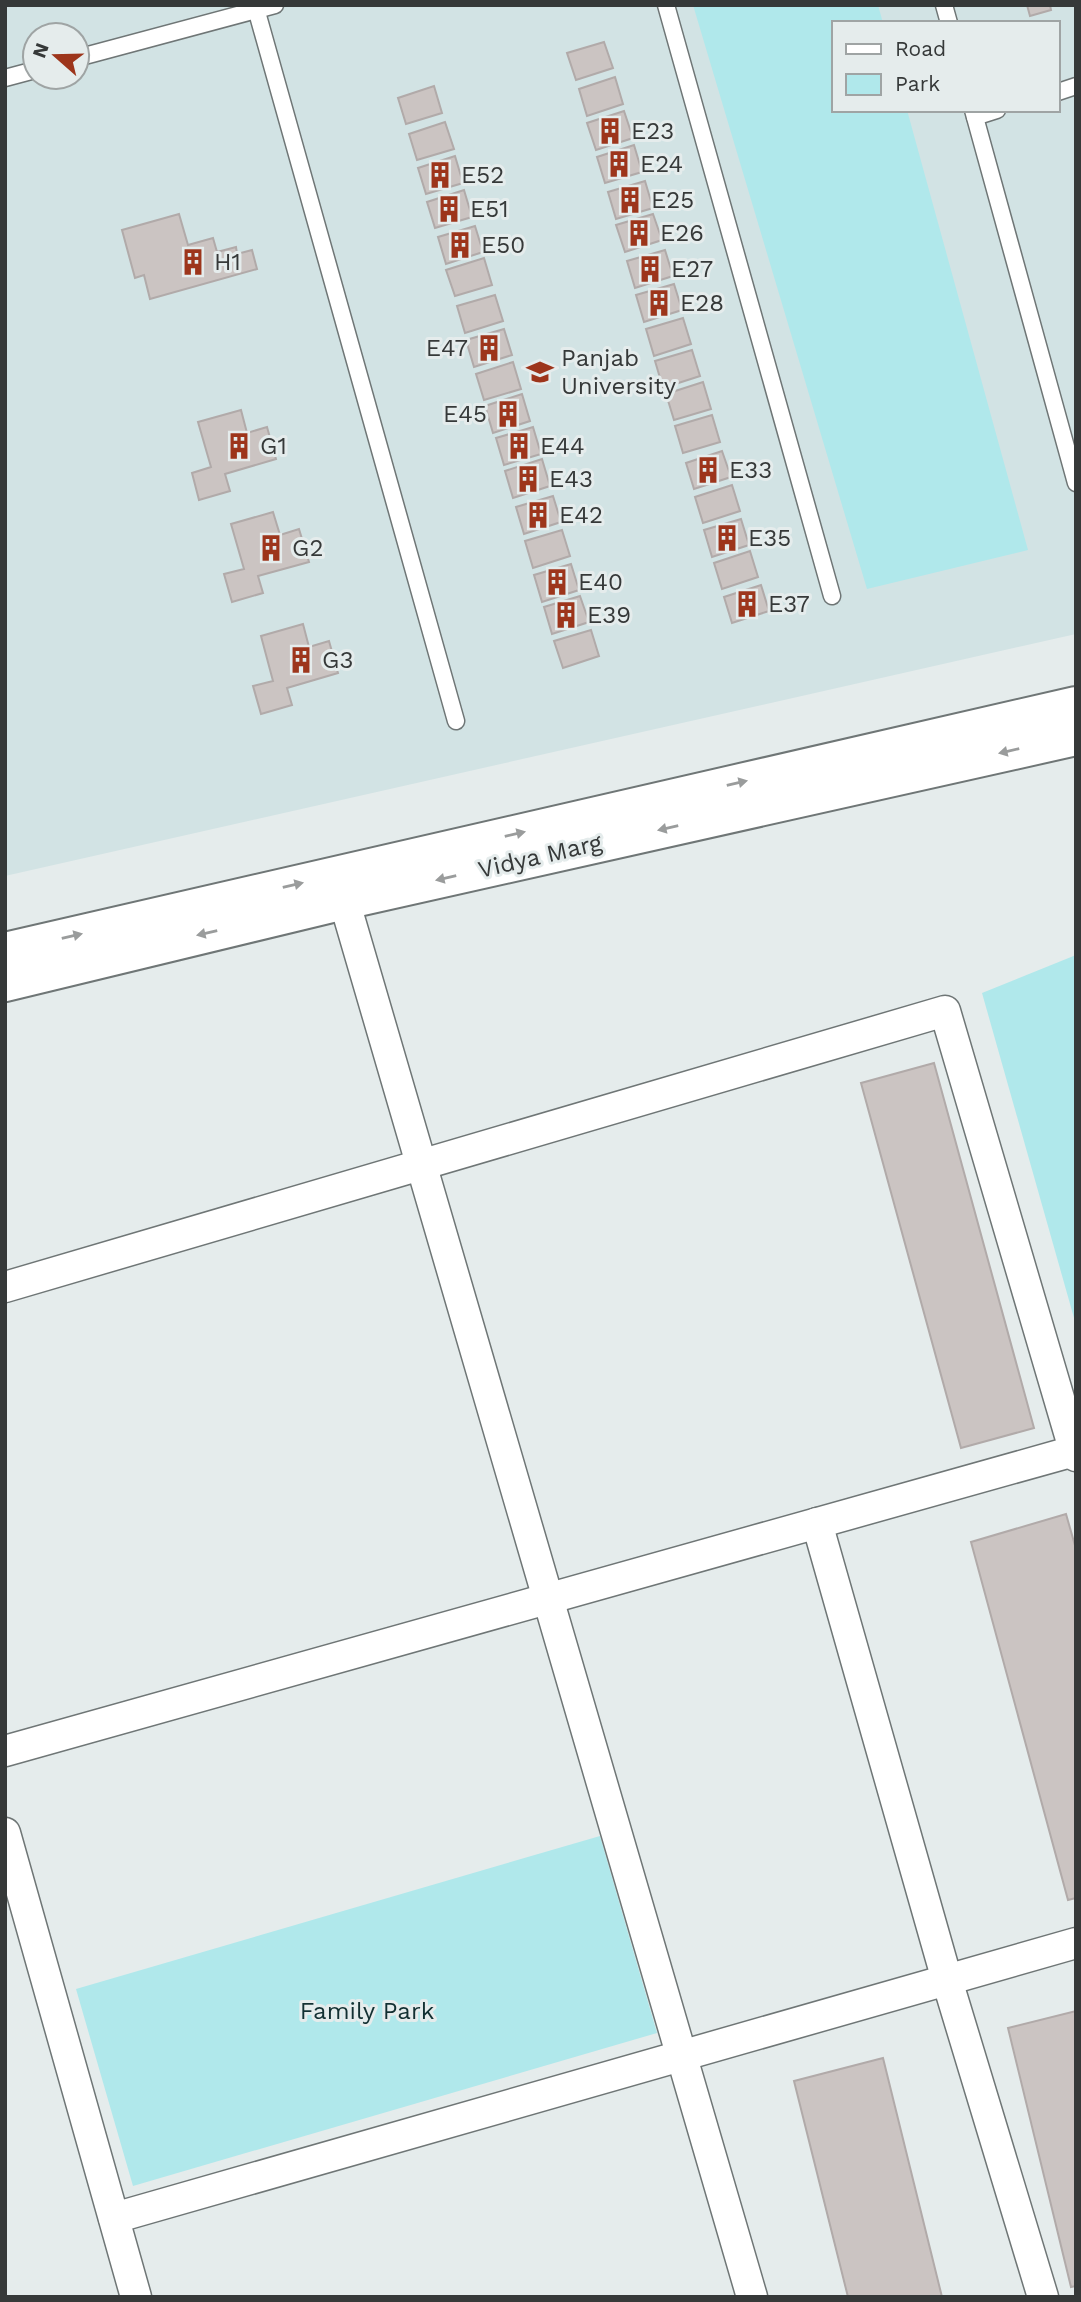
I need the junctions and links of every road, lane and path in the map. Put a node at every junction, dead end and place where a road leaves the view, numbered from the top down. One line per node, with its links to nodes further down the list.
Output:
1 (275, 5): 3 (lane)
2 (666, 5): 7 (lane)
3 (256, 8): 4 (lane); 9 (lane)
4 (91, 54)
5 (974, 113): 6 (lane)
6 (1076, 483)
7 (832, 596)
8 (1076, 706): 12 (main road, Vidya Marg, one-way to 8)
9 (456, 721)
10 (1076, 736): 11 (main road, Vidya Marg, one-way to 11)
11 (344, 901): 13 (main road, Vidya Marg, one-way to 13); 14 (street)
12 (5, 951)
13 (5, 982)
14 (421, 1164): 15 (street); 16 (street); 18 (street)
15 (5, 1287)
16 (1075, 1453): 17 (street)
17 (817, 1523): 18 (street); 22 (street)
18 (548, 1599): 19 (street); 23 (street)
19 (5, 1751)
20 (5, 1833): 24 (street)
21 (1076, 1943): 22 (street)
22 (947, 1980): 23 (street); 27 (street)
23 (682, 2057): 24 (street); 26 (street)
24 (114, 2218): 25 (street)
25 (136, 2297)
26 (752, 2297)
27 (1044, 2297)

